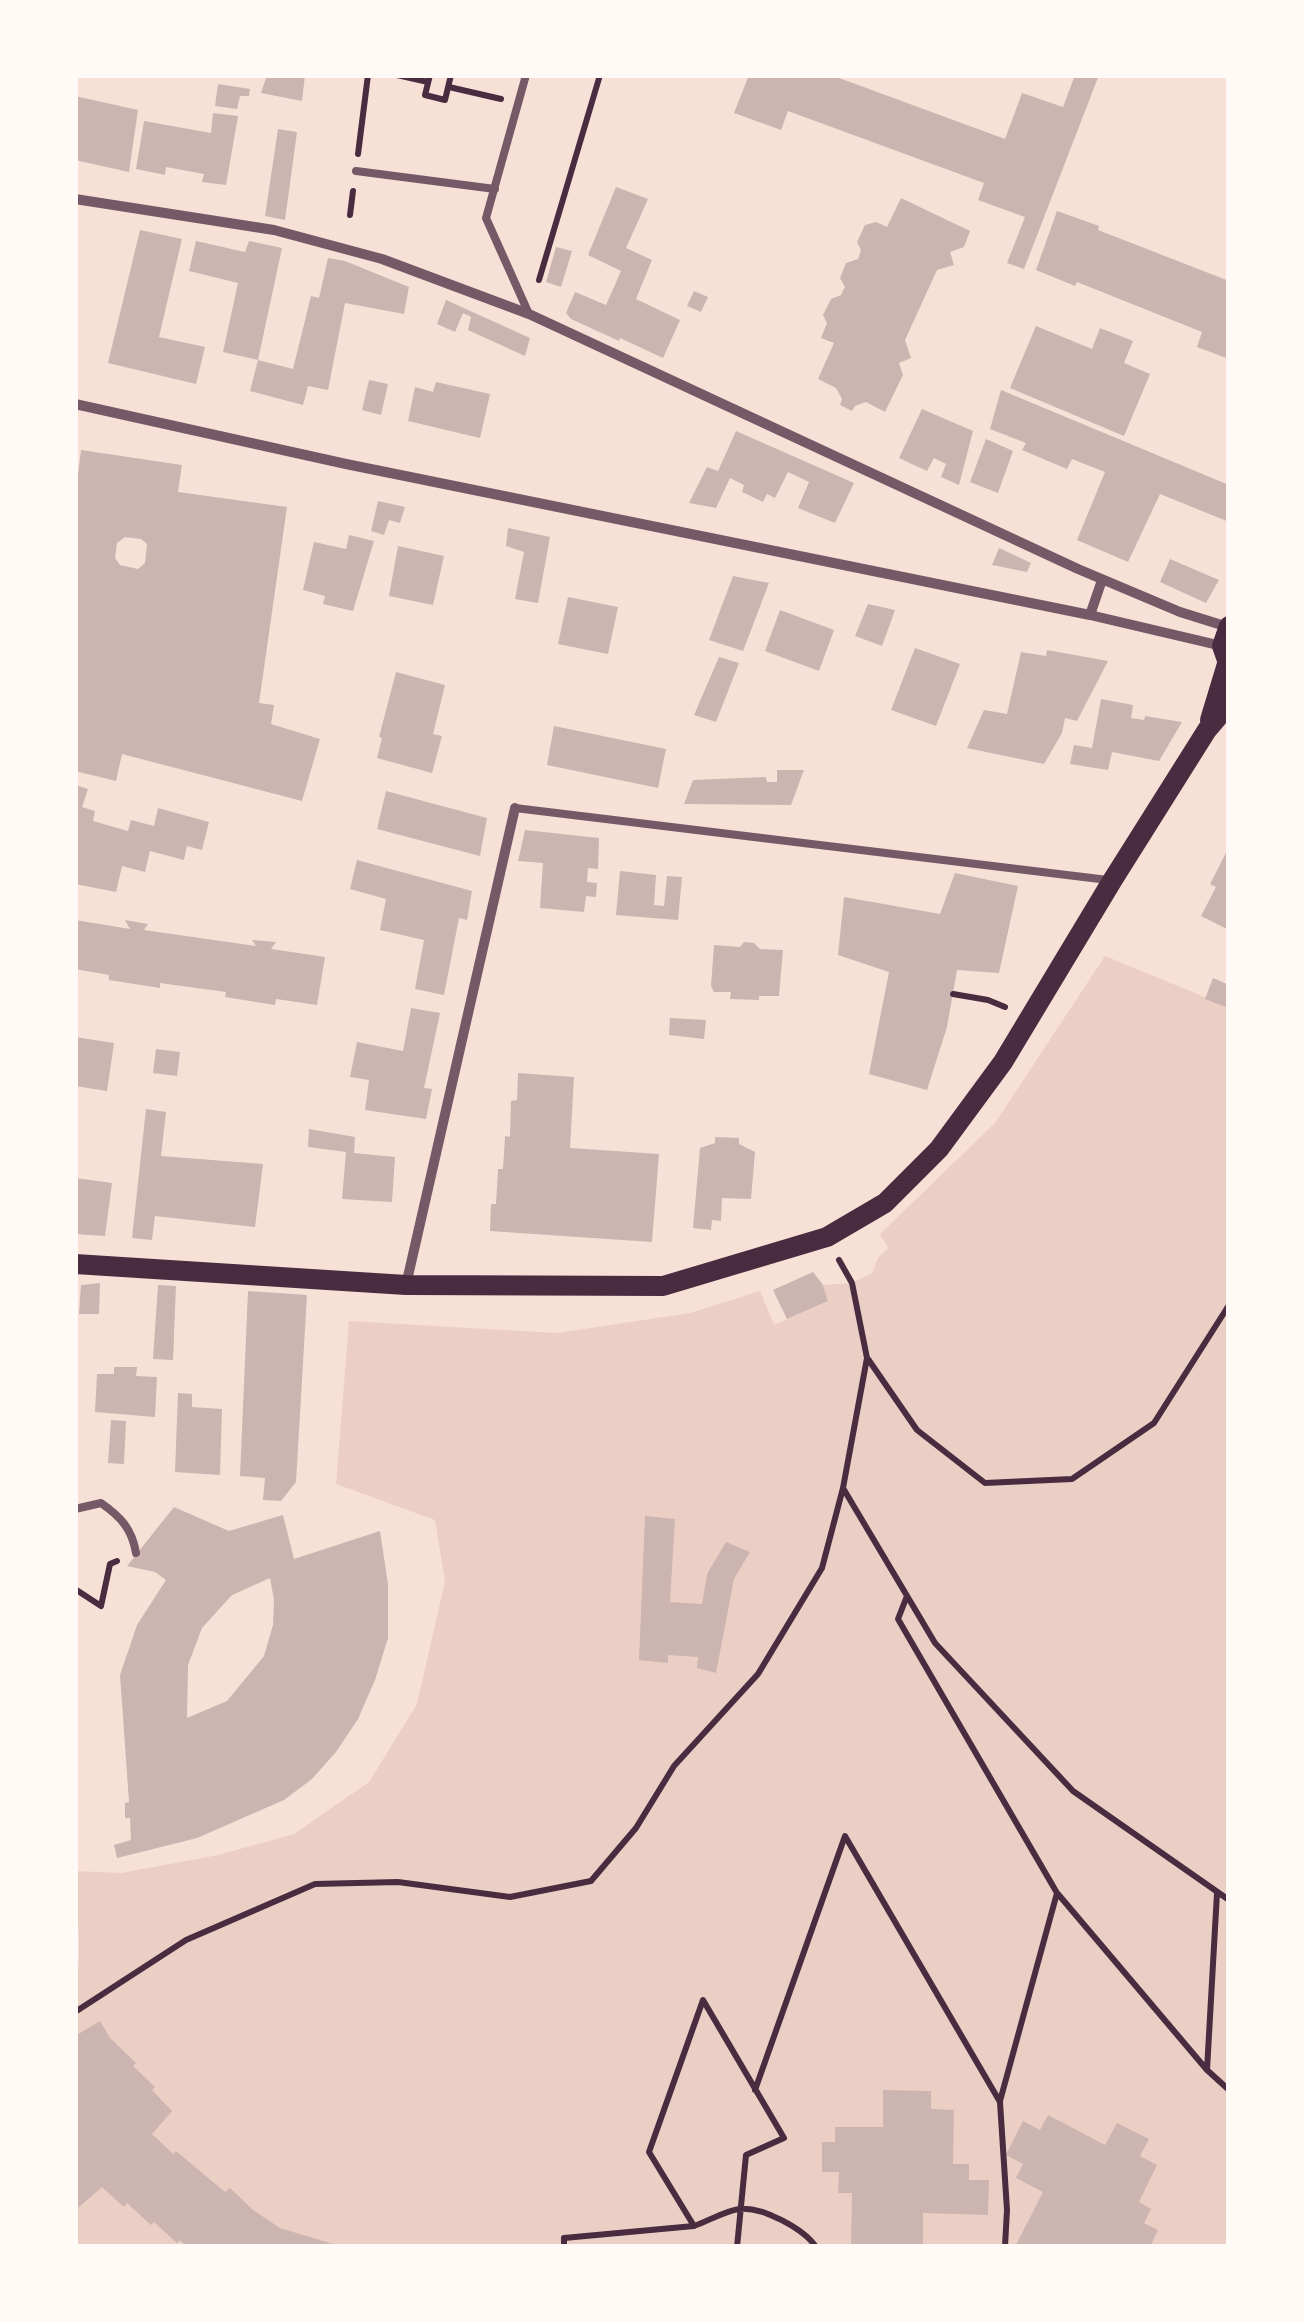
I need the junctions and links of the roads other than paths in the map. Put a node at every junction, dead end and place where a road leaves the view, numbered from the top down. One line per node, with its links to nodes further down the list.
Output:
1 (526, 75): 3 (lane)
2 (356, 170): 3 (lane)
3 (495, 189): 5 (lane)
4 (75, 200): 5 (street)
5 (529, 314): 7 (street)
6 (75, 404): 8 (street)
7 (1102, 580): 8 (street); 9 (street)
8 (1090, 615): 9 (street)
9 (1227, 646): 11 (main road)
10 (1229, 704): 11 (main road)
11 (1207, 730): 13 (main road)
12 (516, 808): 13 (lane); 15 (street)
13 (1112, 880): 15 (main road)
14 (75, 1264): 15 (main road)
15 (406, 1285)
16 (75, 1509): 17 (lane)
17 (136, 1553)

